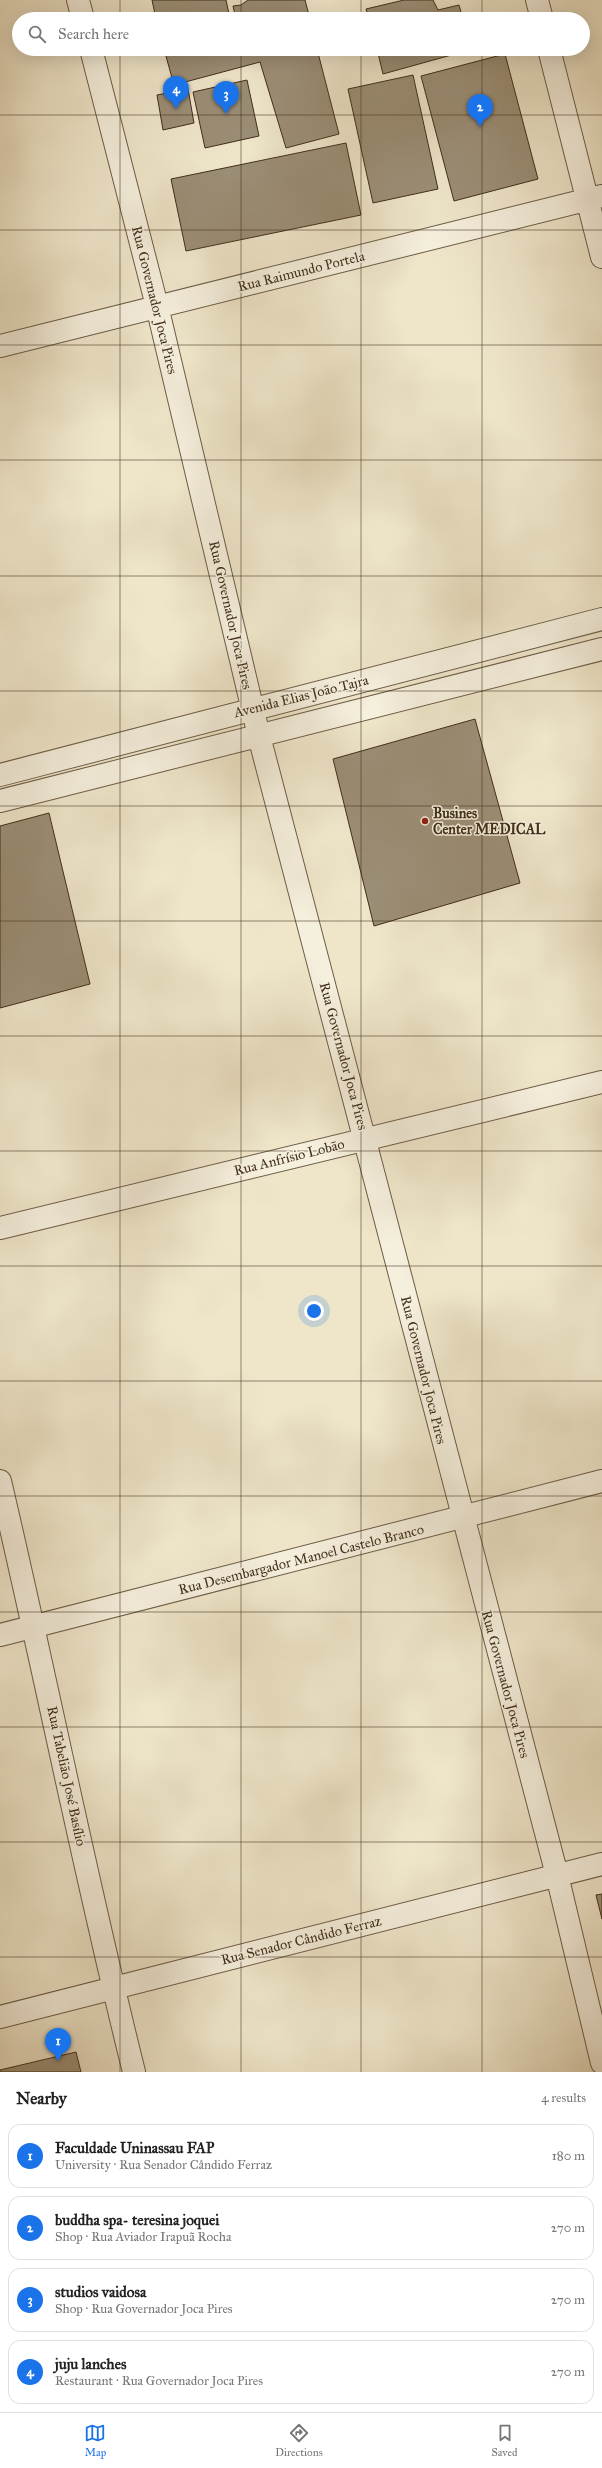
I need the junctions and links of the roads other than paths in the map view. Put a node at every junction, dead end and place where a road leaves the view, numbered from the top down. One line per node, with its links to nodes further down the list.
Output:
1 (78, 0): 3 (street)
2 (537, 0): 4 (street)
3 (81, 12)
4 (540, 12)
5 (92, 56): 9 (street, Rua Governador Joca Pires)
6 (551, 56): 7 (street)
7 (595, 198): 8 (street); 9 (street, Rua Raimundo Portela)
8 (602, 257)
9 (157, 306): 10 (street, Rua Raimundo Portela); 13 (street, Rua Governador Joca Pires)
10 (0, 346)
11 (602, 619): 13 (street, Avenida Elias João Tajra)
12 (602, 649): 14 (street, Avenida Elias João Tajra)
13 (253, 708): 14 (street, Rua Governador Joca Pires); 15 (street, Avenida Elias João Tajra)
14 (259, 736): 16 (street, Avenida Elias João Tajra); 18 (street, Rua Governador Joca Pires)
15 (0, 775)
16 (0, 801)
17 (602, 1082): 18 (street, Rua Anfrísio Lobão)
18 (365, 1138): 19 (street, Rua Anfrísio Lobão); 22 (street, Rua Governador Joca Pires)
19 (0, 1228)
20 (0, 1481): 23 (street, Rua Tabelião José Basílio)
21 (602, 1481): 22 (street, Rua Desembargador Manoel Castelo Branco)
22 (462, 1518): 23 (street, Rua Desembargador Manoel Castelo Branco); 26 (street, Rua Governador Joca Pires)
23 (34, 1627): 24 (street, Rua Desembargador Manoel Castelo Branco); 27 (street, Rua Tabelião José Basílio)
24 (0, 1635)
25 (602, 1864): 26 (street, Rua Senador Cândido Ferraz)
26 (557, 1875): 27 (street, Rua Senador Cândido Ferraz); 29 (street, Rua Governador Joca Pires)
27 (113, 1989): 28 (street, Rua Senador Cândido Ferraz); 30 (street, Rua Tabelião José Basílio)
28 (0, 2017)
29 (602, 2063)
30 (134, 2072)

